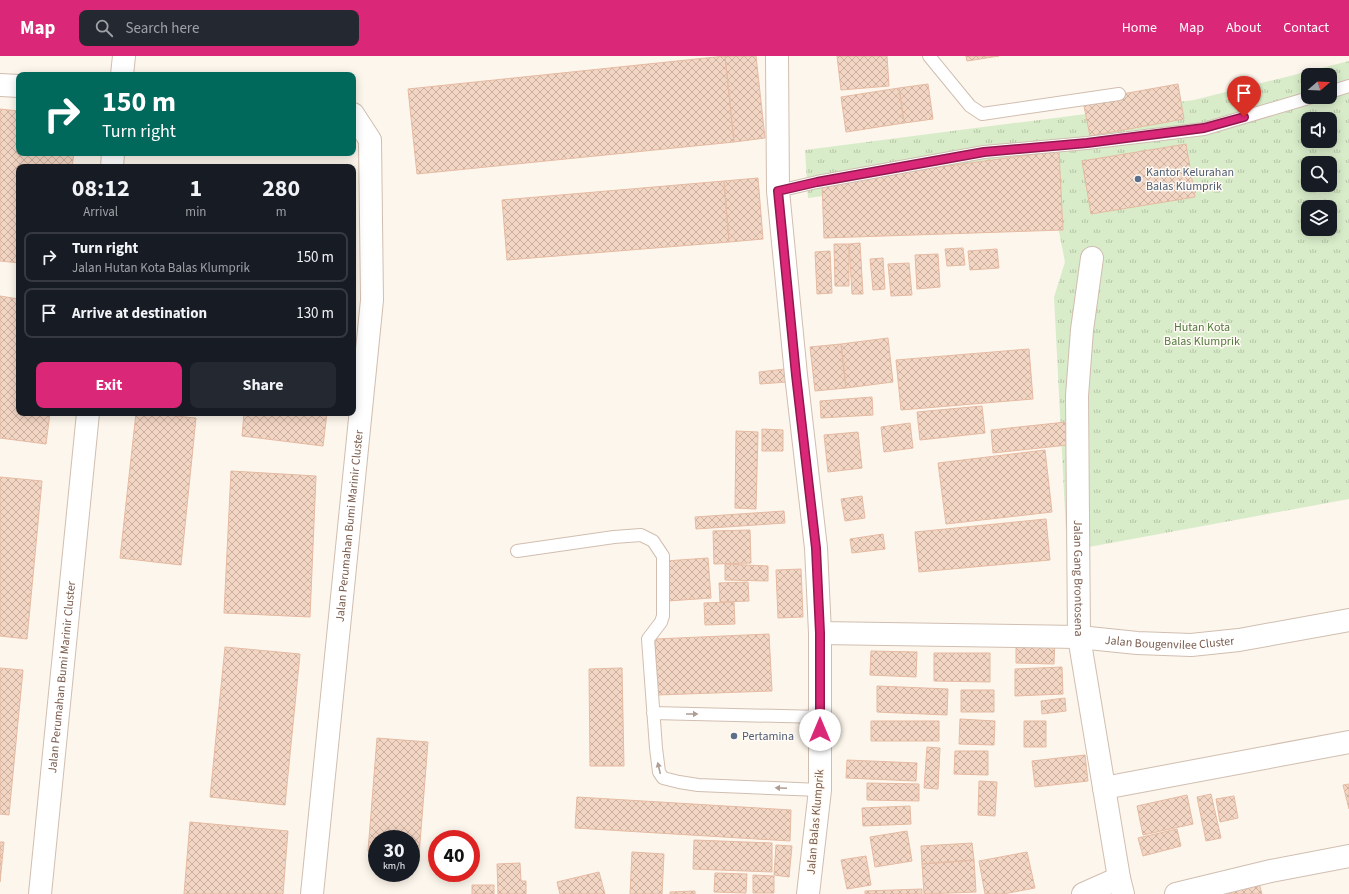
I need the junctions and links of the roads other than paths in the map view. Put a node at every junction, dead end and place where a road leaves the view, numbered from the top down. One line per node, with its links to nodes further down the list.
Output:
1 (124, 56): 4 (street)
2 (777, 56): 12 (street, Jalan Balas Klumprik)
3 (929, 56): 9 (lane)
4 (122, 72)
5 (0, 85): 6 (street)
6 (16, 86)
7 (1349, 86): 8 (lane)
8 (1337, 90)
9 (1119, 94)
10 (1301, 100): 12 (lane)
11 (356, 119): 27 (street, Jalan Perumahan Bumi Marinir Cluster)
12 (778, 191): 17 (street, Jalan Balas Klumprik)
13 (1092, 258): 18 (street, Jalan Gang Brontosena)
14 (88, 416): 26 (street, Jalan Perumahan Bumi Marinir Cluster)
15 (517, 551): 19 (lane)
16 (1349, 620): 18 (street, Jalan Bougenvilee Cluster)
17 (820, 633): 18 (street, Jalan Bougenvilee Cluster); 20 (street, Jalan Balas Klumprik)
18 (1079, 637): 22 (street, Jalan Gang Brontosena)
19 (654, 713): 20 (lane, one-way to 20); 23 (lane, one-way to 19)
20 (820, 717): 23 (street, Jalan Balas Klumprik)
21 (1349, 742): 22 (street)
22 (1104, 788): 25 (street, Jalan Gang Brontosena)
23 (820, 790): 28 (street, Jalan Balas Klumprik)
24 (1349, 856): 30 (street)
25 (1121, 886): 29 (street)
26 (40, 894)
27 (312, 894)
28 (808, 894)
29 (1083, 894)
30 (1176, 894)

